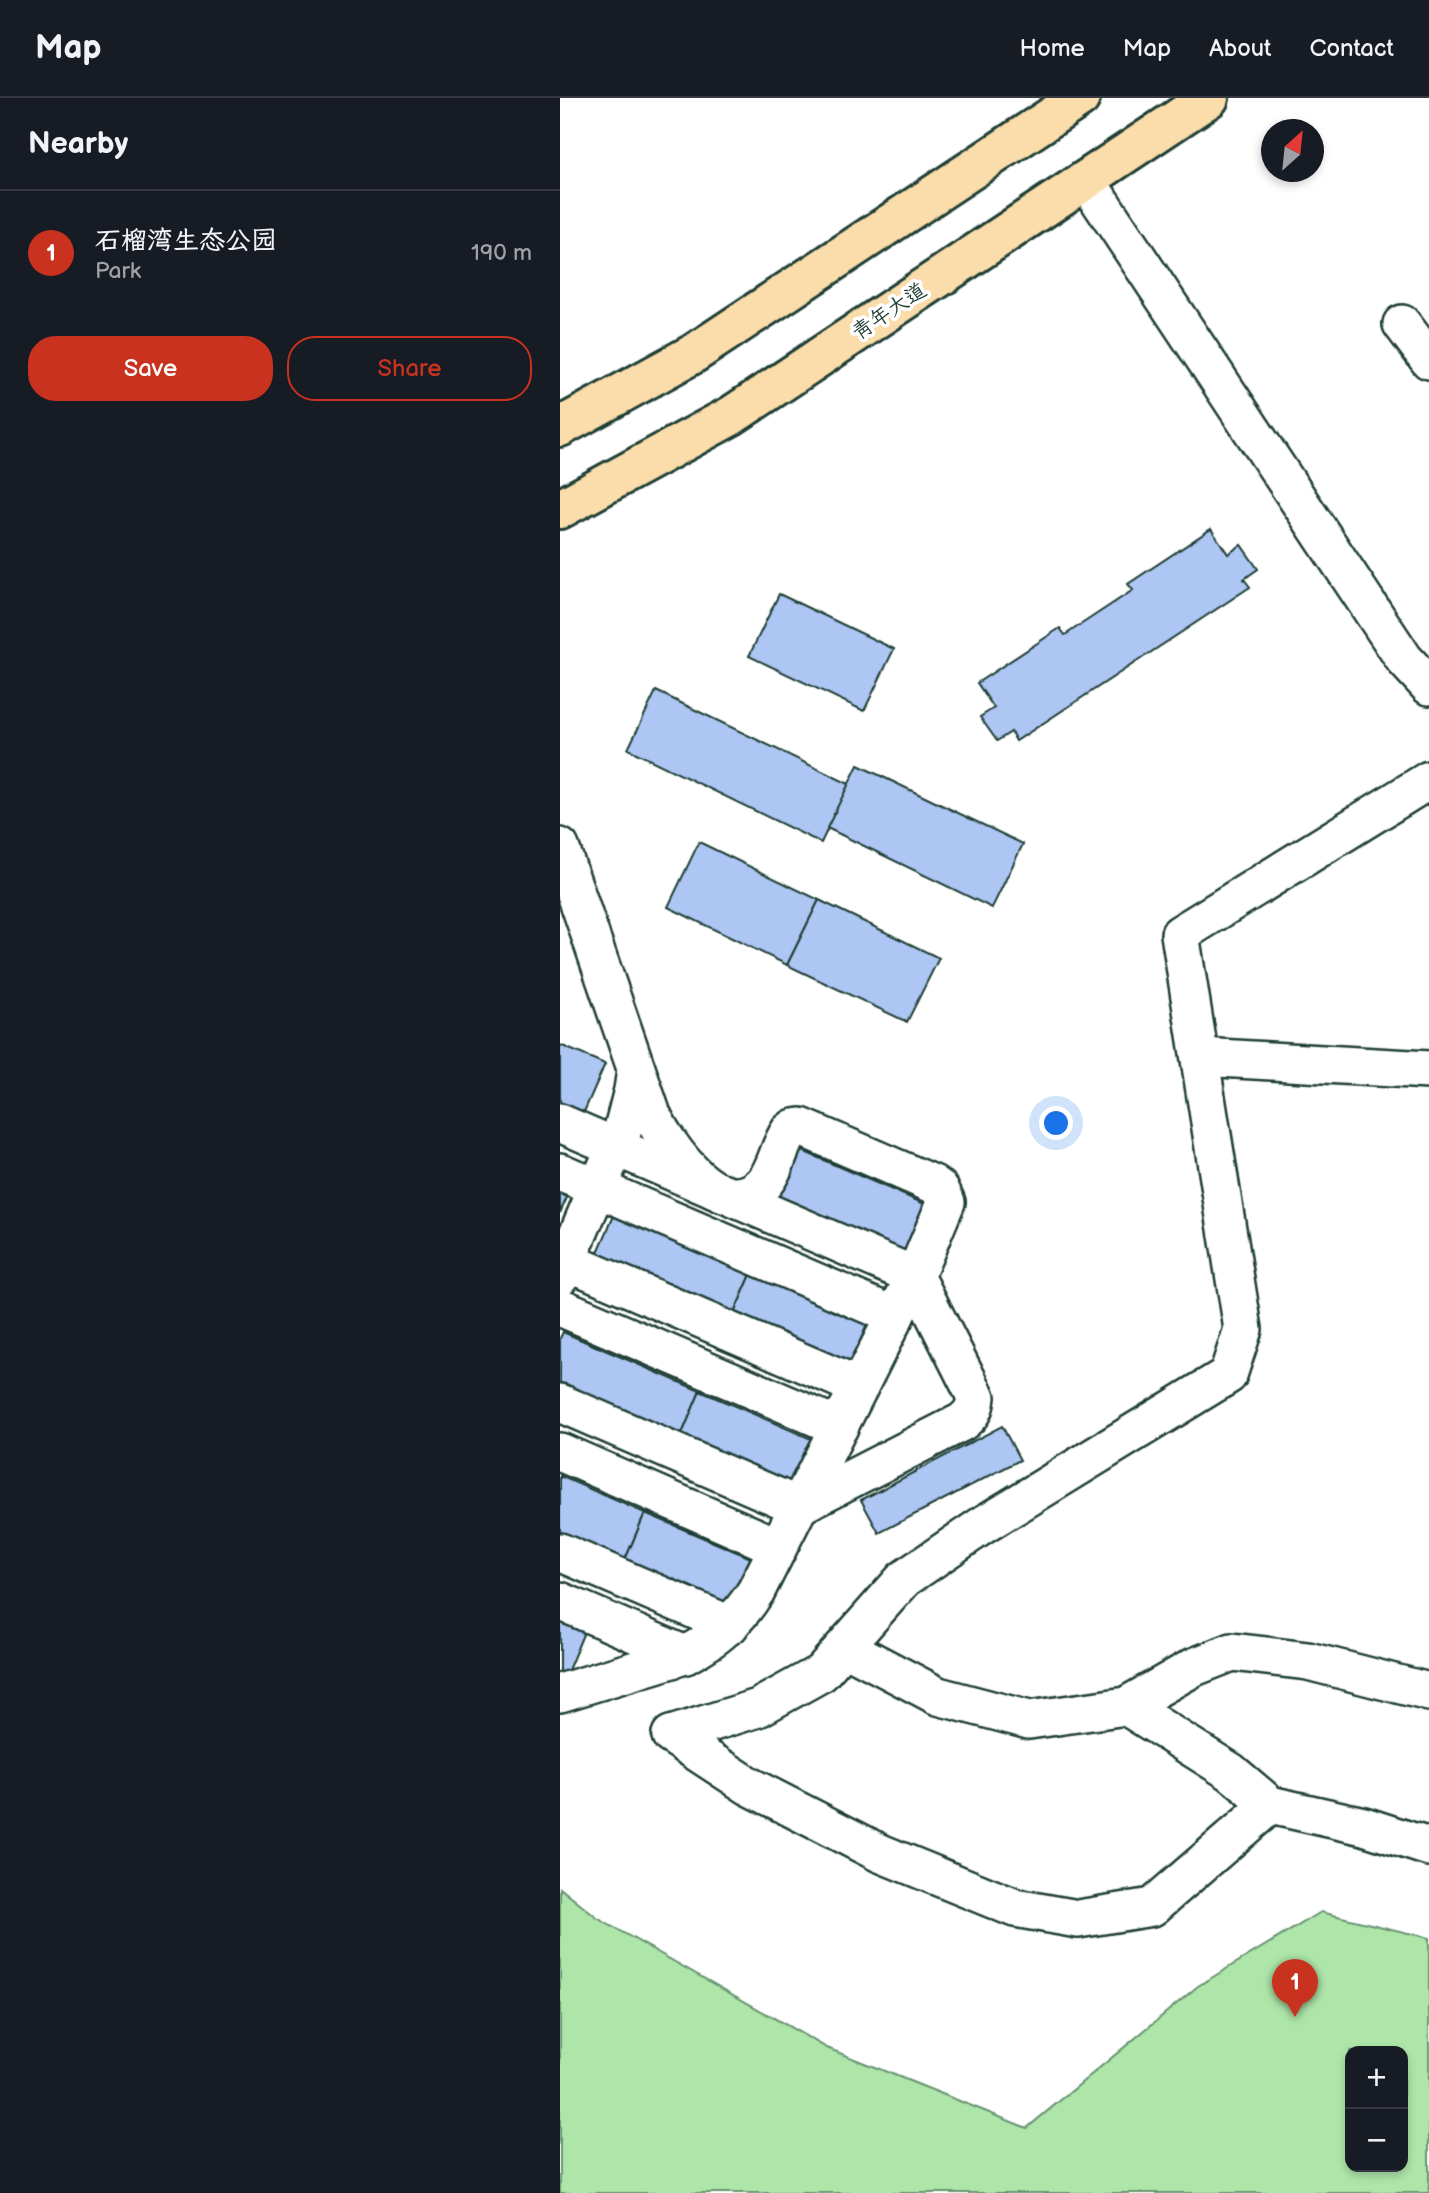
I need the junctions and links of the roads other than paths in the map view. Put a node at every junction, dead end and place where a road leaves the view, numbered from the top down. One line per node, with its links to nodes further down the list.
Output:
1 (1080, 98): 6 (highway)
2 (1209, 98): 3 (highway, 青年大道)
3 (1086, 180): 7 (highway, 青年大道); 8 (street)
4 (1402, 324): 5 (street)
5 (1429, 360)
6 (560, 427)
7 (560, 509)
8 (1429, 686)
9 (1429, 780): 11 (street)
10 (560, 847): 12 (street)
11 (1200, 1057): 13 (street); 32 (street)
12 (636, 1069): 15 (street); 18 (street)
13 (1429, 1070)
14 (560, 1123): 15 (street)
15 (615, 1147): 17 (street); 18 (street)
16 (560, 1172): 17 (street)
17 (598, 1188): 19 (street); 22 (street)
18 (721, 1193): 20 (street); 20 (street)
19 (562, 1265): 23 (street)
20 (915, 1276): 22 (street); 27 (street)
21 (560, 1307): 25 (street)
22 (895, 1316): 23 (street)
23 (859, 1387): 25 (street)
24 (560, 1403): 27 (street)
25 (839, 1427): 27 (street)
26 (560, 1452): 28 (street)
27 (798, 1506): 28 (street)
28 (778, 1547): 31 (street)
29 (560, 1552): 31 (street)
30 (560, 1601): 33 (street)
31 (730, 1625): 33 (street)
32 (845, 1647): 36 (street); 37 (street)
33 (685, 1655): 35 (street)
34 (1429, 1692): 36 (street)
35 (560, 1693)
36 (1126, 1706): 37 (street)
37 (1270, 1805): 38 (street)
38 (1429, 1847)

